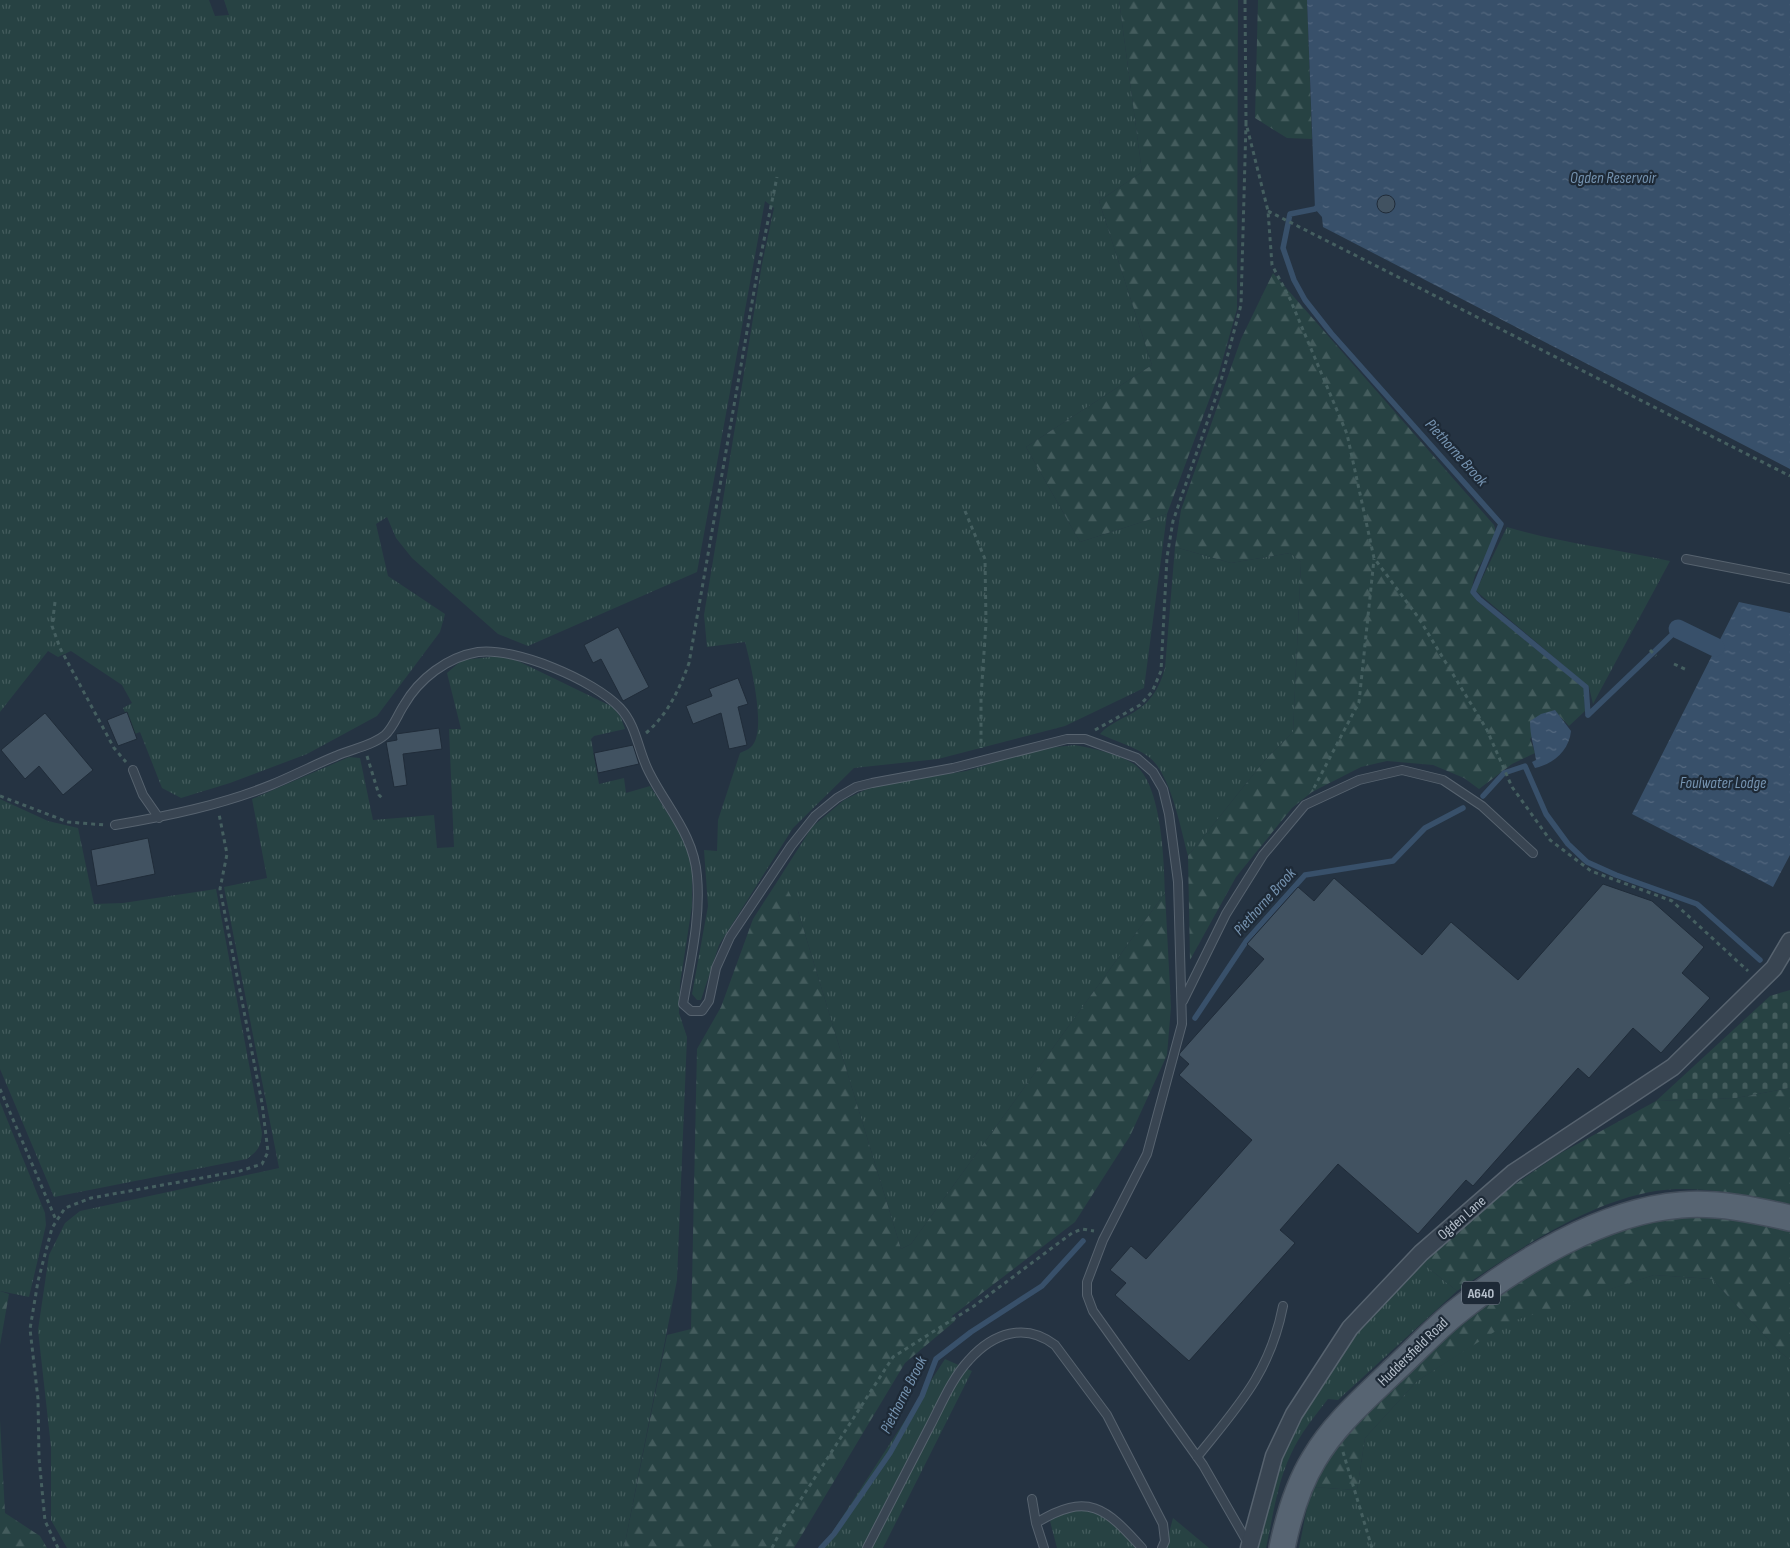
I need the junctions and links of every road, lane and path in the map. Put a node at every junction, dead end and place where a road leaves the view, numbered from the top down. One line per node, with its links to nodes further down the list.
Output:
1 (1245, 0): 2 (path)
2 (1246, 122): 4 (path); 15 (path)
3 (777, 177): 16 (path)
4 (1268, 211): 5 (path); 7 (path)
5 (1790, 476)
6 (965, 511): 18 (path)
7 (1374, 558): 23 (path); 29 (path)
8 (1686, 559): 9 (lane)
9 (1790, 579)
10 (55, 602): 19 (path)
11 (1650, 650): 12 (path)
12 (1656, 656)
13 (1674, 664): 14 (path)
14 (1687, 670)
15 (1085, 739): 18 (lane); 30 (lane)
16 (638, 741): 17 (lane); 18 (lane)
17 (364, 746): 21 (path); 22 (lane)
18 (984, 761)
19 (133, 770): 24 (lane)
20 (0, 796): 25 (path)
21 (383, 799)
22 (216, 803): 24 (lane); 33 (path)
23 (1305, 805): 26 (lane); 30 (lane)
24 (159, 818): 25 (lane)
25 (116, 825)
26 (1533, 853)
27 (1790, 941): 28 (street, Ogden Lane)
28 (1782, 967): 29 (street, Ogden Lane)
29 (1760, 981): 40 (street, Ogden Lane)
30 (1182, 1002): 34 (lane)
31 (0, 1089): 33 (path)
32 (1790, 1218): 36 (main road, Huddersfield Road / A640)
33 (56, 1220): 41 (path)
34 (1107, 1234): 37 (lane); 42 (path)
35 (1283, 1306): 37 (lane)
36 (1331, 1432): 47 (main road, Huddersfield Road / A640); 48 (path)
37 (1197, 1457): 40 (lane)
38 (1032, 1499): 39 (lane)
39 (1036, 1523): 44 (lane); 45 (lane)
40 (1249, 1547)
41 (58, 1548)
42 (772, 1548)
43 (867, 1548): 46 (lane)
44 (1044, 1548)
45 (1142, 1548)
46 (1162, 1548)
47 (1282, 1548)
48 (1372, 1548)

